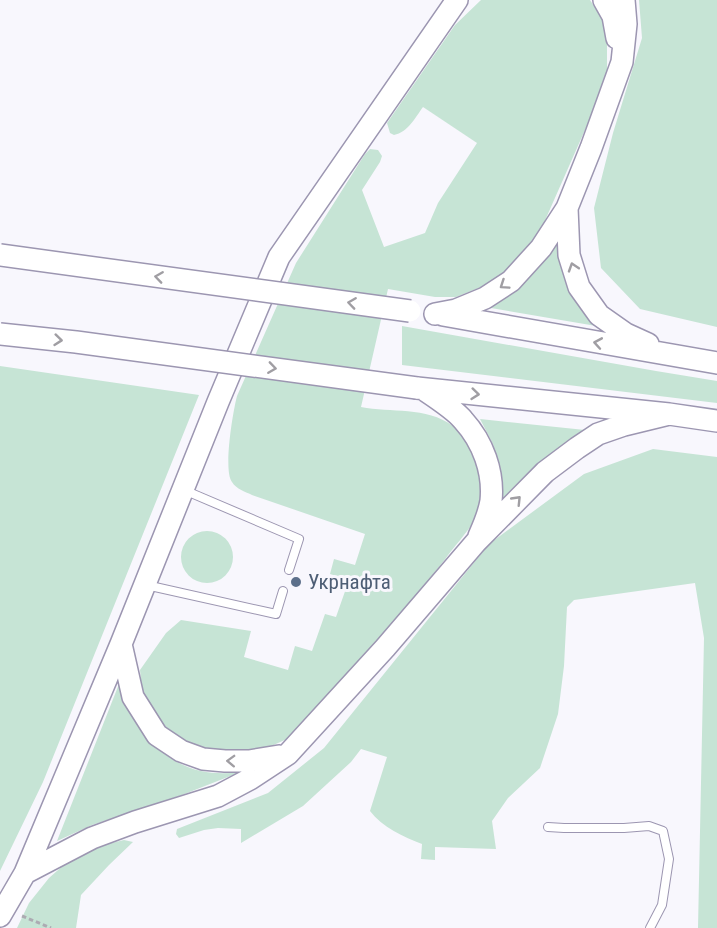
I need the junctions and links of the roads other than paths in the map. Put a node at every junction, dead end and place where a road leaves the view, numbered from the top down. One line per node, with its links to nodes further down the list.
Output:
1 (457, 0): 14 (main road)
2 (604, 0): 4 (main road)
3 (624, 0): 4 (main road)
4 (614, 87): 5 (main road)
5 (567, 208): 7 (main road, one-way to 7); 9 (main road, one-way to 5)
6 (0, 255): 7 (main road, one-way to 6, bridge)
7 (435, 314): 9 (main road, one-way to 7)
8 (0, 334): 11 (main road, one-way to 11, bridge)
9 (676, 356): 10 (main road)
10 (717, 363)
11 (420, 388): 12 (main road, one-way to 12); 15 (main road)
12 (669, 414): 13 (main road); 15 (main road, one-way to 12)
13 (717, 421)
14 (183, 489): 16 (lane); 17 (main road)
15 (476, 542): 20 (main road)
16 (289, 570)
17 (145, 585): 18 (lane); 19 (main road)
18 (283, 591)
19 (121, 644): 20 (main road, one-way to 19); 22 (main road)
20 (288, 754): 22 (main road)
21 (548, 826): 24 (lane)
22 (25, 873): 23 (main road)
23 (0, 916)
24 (650, 928)

